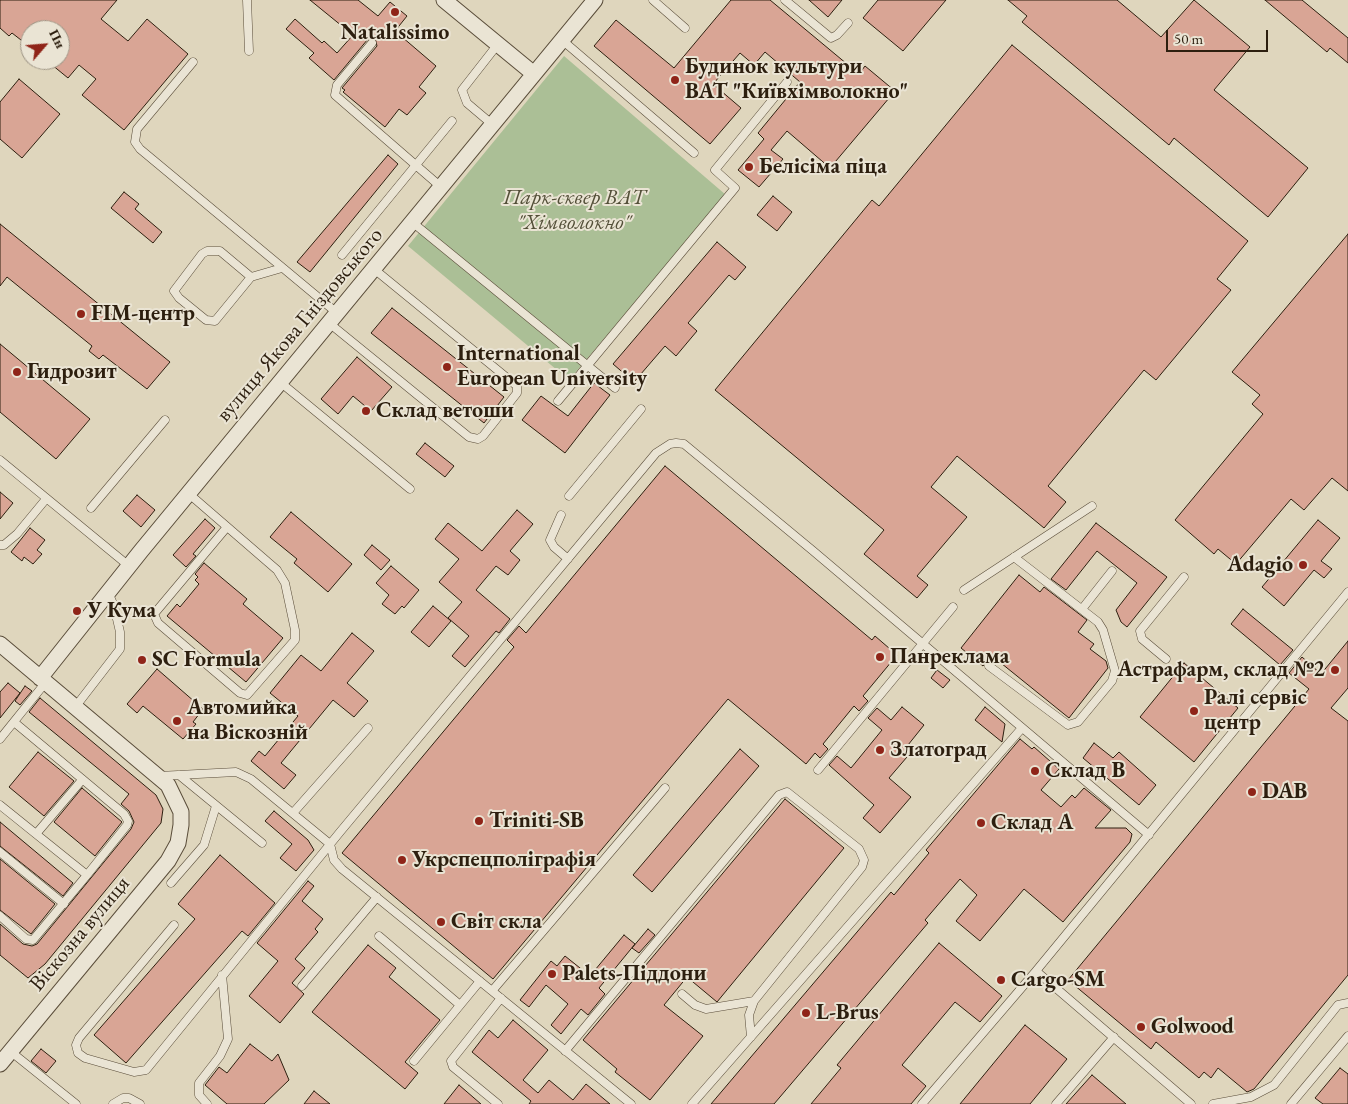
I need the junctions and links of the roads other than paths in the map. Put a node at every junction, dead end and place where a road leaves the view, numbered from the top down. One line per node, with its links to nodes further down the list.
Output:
1 (247, 0): 11 (lane)
2 (595, 0): 8 (street, вулиця Якова Гніздовського)
3 (652, 0): 7 (lane)
4 (785, 0): 6 (lane)
5 (449, 2): 10 (street)
6 (848, 23)
7 (685, 28)
8 (562, 40): 13 (street, вулиця Якова Гніздовського); 17 (lane)
9 (372, 43): 18 (lane)
10 (498, 44): 13 (street); 16 (lane)
11 (249, 51)
12 (193, 62): 22 (lane)
13 (534, 74): 16 (street, вулиця Якова Гніздовського)
14 (787, 82): 26 (lane)
15 (452, 122): 18 (lane)
16 (493, 125): 19 (street, вулиця Якова Гніздовського)
17 (694, 153)
18 (416, 166): 19 (lane); 21 (lane)
19 (441, 187): 20 (street, вулиця Якова Гніздовського)
20 (412, 222): 23 (street, вулиця Якова Гніздовського); 26 (lane)
21 (342, 255)
22 (282, 268): 24 (lane); 25 (lane)
23 (374, 269): 25 (street, вулиця Якова Гніздовського); 25 (lane)
24 (252, 277): 24 (lane)
25 (333, 318): 27 (street, вулиця Якова Гніздовського)
26 (588, 365): 28 (lane); 29 (lane)
27 (280, 382): 33 (lane); 34 (street, вулиця Якова Гніздовського)
28 (615, 388)
29 (558, 402)
30 (641, 410): 35 (lane)
31 (165, 420): 38 (lane)
32 (0, 460): 36 (lane)
33 (410, 489)
34 (188, 493): 40 (lane); 44 (street, вулиця Якова Гніздовського)
35 (569, 496)
36 (46, 499): 41 (lane); 44 (lane)
37 (1092, 506): 42 (lane)
38 (91, 508)
39 (561, 515): 43 (lane)
40 (227, 527): 40 (lane)
41 (0, 545)
42 (1014, 557): 47 (lane); 51 (lane)
43 (568, 559): 53 (lane); 73 (lane)
44 (129, 566): 48 (street, вулиця Якова Гніздовського)
45 (1112, 572): 51 (lane)
46 (1184, 577): 54 (lane)
47 (964, 590)
48 (108, 592): 56 (street, вулиця Якова Гніздовського); 57 (lane)
49 (1348, 592): 71 (lane)
50 (953, 607): 53 (lane)
51 (1082, 609): 55 (lane)
52 (0, 644): 56 (street)
53 (922, 644): 60 (lane); 62 (lane)
54 (1166, 659)
55 (989, 666)
56 (43, 680): 57 (street); 58 (lane)
57 (76, 706): 64 (street)
58 (14, 722): 61 (lane); 65 (lane)
59 (368, 728): 69 (lane)
60 (1022, 728): 71 (lane); 93 (lane)
61 (0, 739)
62 (818, 770)
63 (179, 775): 64 (lane); 68 (lane); 69 (lane)
64 (157, 776): 96 (street, Віскозна вулиця)
65 (82, 780): 70 (lane); 75 (lane)
66 (665, 788): 86 (lane)
67 (0, 805): 70 (lane)
68 (216, 806): 72 (lane); 76 (lane)
69 (293, 813): 73 (lane)
70 (36, 834): 75 (lane)
71 (1149, 835): 82 (lane)
72 (262, 843)
73 (330, 844): 77 (lane); 83 (lane)
74 (0, 852): 78 (lane)
75 (87, 875): 78 (lane)
76 (171, 883)
77 (377, 897): 84 (lane); 85 (lane)
78 (64, 904): 79 (lane)
79 (0, 916)
80 (174, 925): 83 (lane)
81 (379, 936): 91 (lane)
82 (1036, 971): 94 (lane); 106 (lane)
83 (222, 976): 102 (lane)
84 (480, 980): 86 (lane); 91 (lane)
85 (302, 986)
86 (492, 991): 88 (lane)
87 (682, 994): 89 (lane)
88 (501, 998): 95 (lane); 103 (lane)
89 (754, 1001): 93 (lane); 95 (lane)
90 (1348, 1003): 109 (lane)
91 (460, 1005): 97 (lane)
92 (1348, 1036): 110 (lane)
93 (751, 1037): 105 (lane)
94 (1114, 1037): 107 (lane); 108 (lane)
95 (566, 1051): 104 (lane)
96 (10, 1052): 98 (street, Віскозна вулиця); 99 (lane)
97 (414, 1061)
98 (0, 1064)
99 (76, 1104)
100 (114, 1104): 101 (lane)
101 (140, 1104)
102 (207, 1104)
103 (498, 1104)
104 (631, 1104)
105 (692, 1104)
106 (922, 1104)
107 (1056, 1104)
108 (1191, 1104)
109 (1213, 1104)
110 (1290, 1104)

